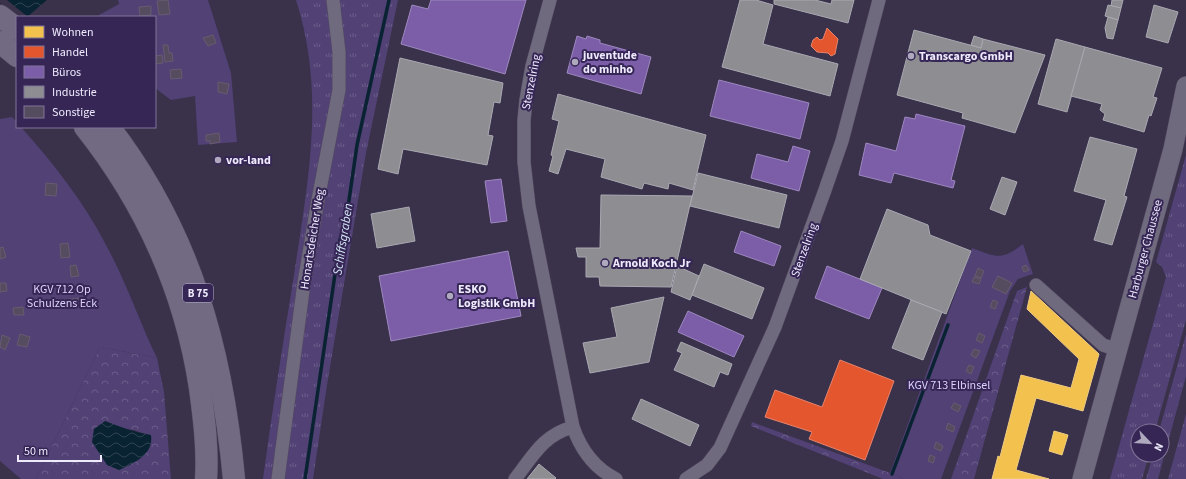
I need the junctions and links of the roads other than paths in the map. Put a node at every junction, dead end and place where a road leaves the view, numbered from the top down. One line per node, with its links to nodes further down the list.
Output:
1 (333, 0): 16 (street, Honartsdeicher Weg)
2 (550, 0): 13 (street, Stenzelring)
3 (879, 0): 19 (street, Stenzelring)
4 (0, 16): 5 (highway)
5 (16, 28)
6 (1186, 86): 10 (main road, Harburger Chaussee)
7 (1186, 119): 10 (main road, Harburger Chaussee)
8 (86, 128): 14 (highway, B 75)
9 (110, 128): 15 (highway, B 75)
10 (1173, 148): 12 (main road, Harburger Chaussee)
11 (1036, 285): 12 (street)
12 (1118, 350): 20 (main road, Harburger Chaussee)
13 (573, 426): 17 (street); 18 (street, Stenzelring)
14 (206, 479)
15 (234, 479)
16 (278, 479)
17 (515, 479)
18 (616, 479)
19 (686, 479)
20 (1082, 479)

